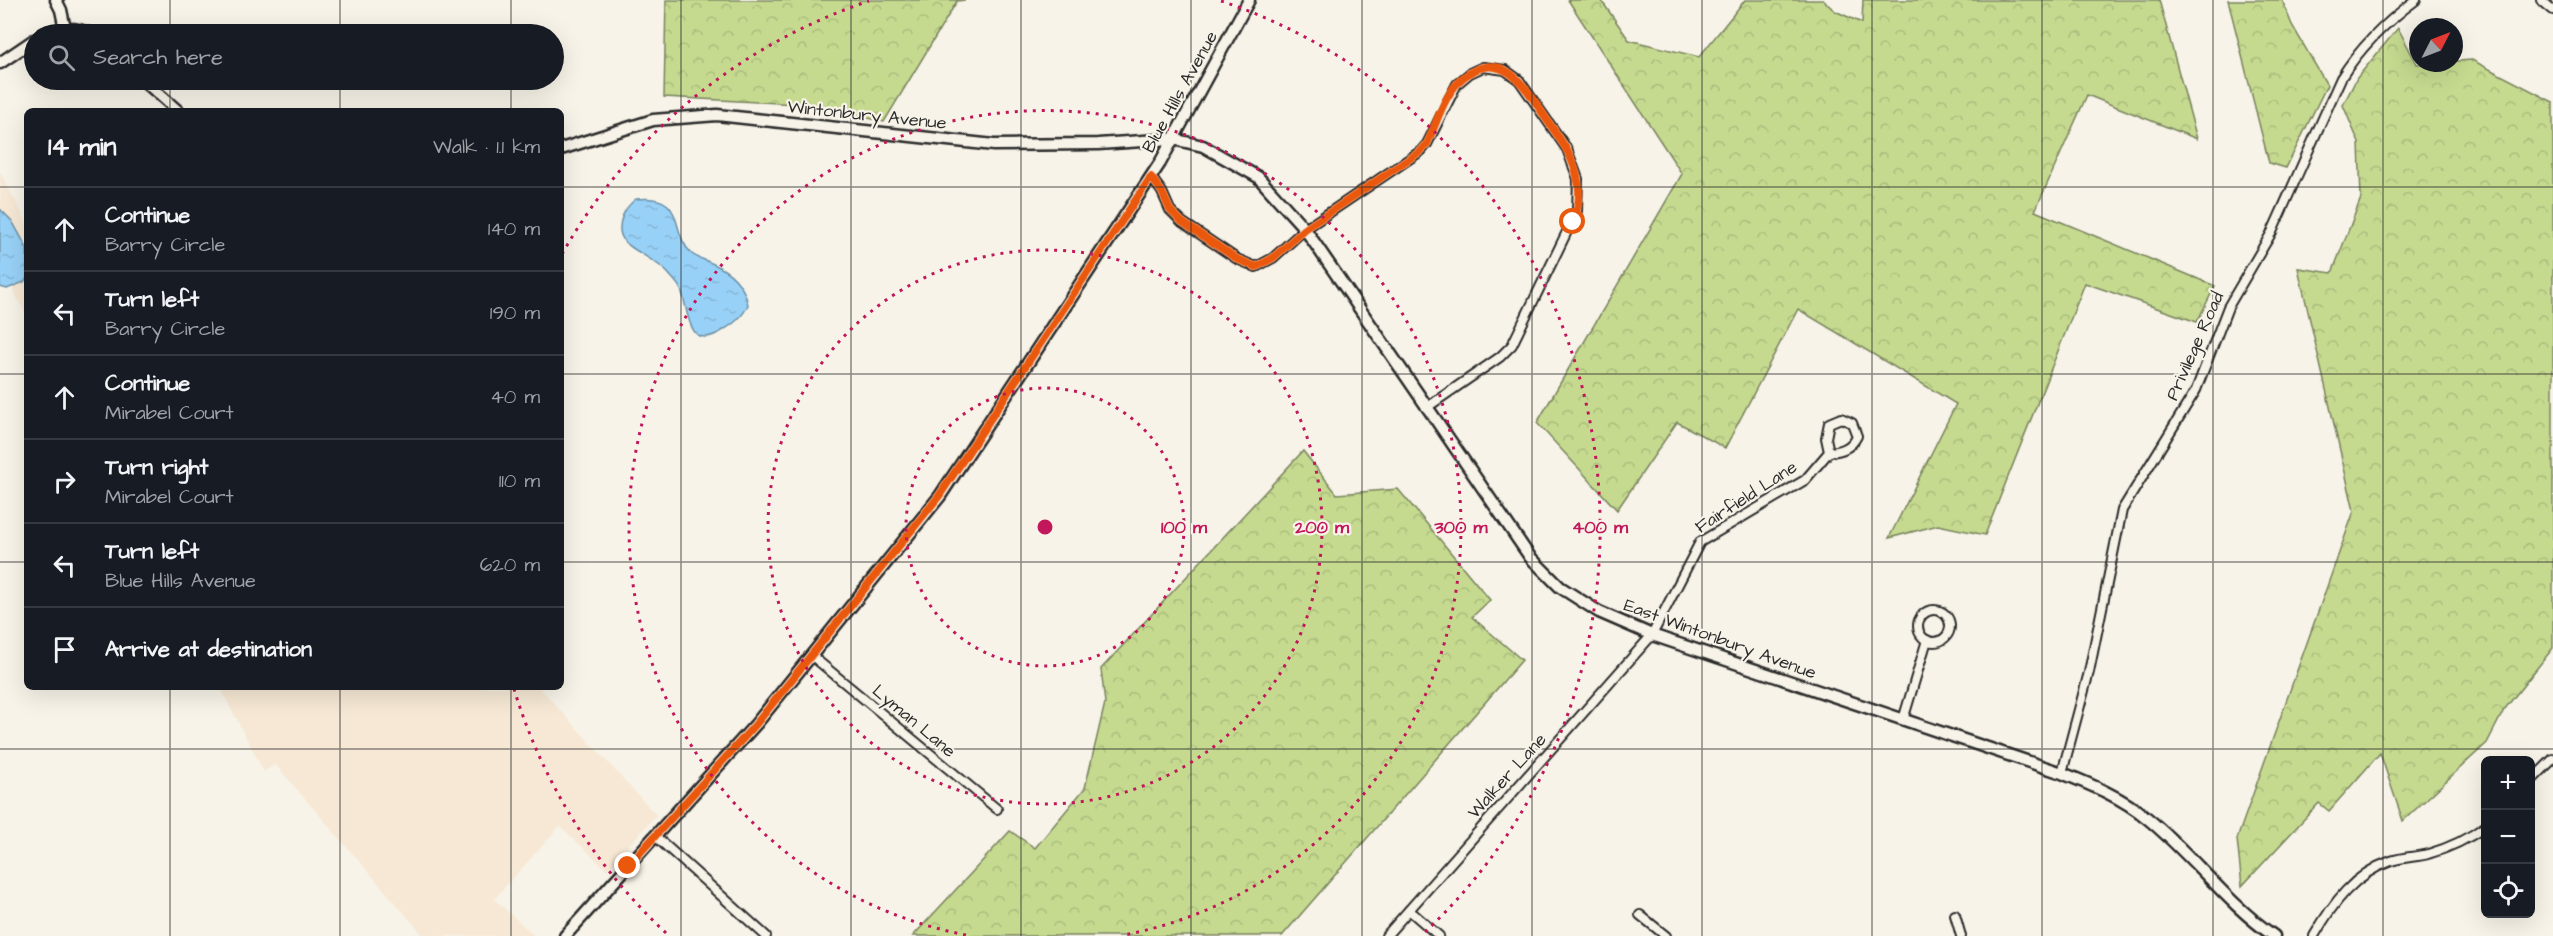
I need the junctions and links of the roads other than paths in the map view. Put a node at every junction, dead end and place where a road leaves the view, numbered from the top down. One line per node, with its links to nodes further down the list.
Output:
1 (56, 0): 6 (main road)
2 (1249, 0): 11 (main road, Blue Hills Avenue)
3 (2416, 0): 22 (street, Privilege Road)
4 (2541, 0): 5 (street)
5 (2553, 10)
6 (64, 24)
7 (24, 47): 8 (main road)
8 (0, 63)
9 (154, 90): 10 (main road)
10 (175, 108)
11 (1173, 139): 12 (main road, Wintonbury Avenue); 13 (main road, Blue Hills Avenue); 14 (main road, East Wintonbury Avenue)
12 (564, 148)
13 (1151, 177): 14 (street); 19 (main road, Blue Hills Avenue)
14 (1305, 229): 15 (main road, East Wintonbury Avenue); 15 (street)
15 (1426, 408): 17 (main road, East Wintonbury Avenue)
16 (1829, 452): 16 (street, Fairfield Lane); 17 (street, Fairfield Lane)
17 (1652, 635): 20 (main road, East Wintonbury Avenue); 27 (street, Walker Lane)
18 (1927, 640): 18 (street); 20 (street)
19 (812, 656): 24 (street, Lyman Lane); 26 (main road, Blue Hills Avenue)
20 (1903, 720): 22 (main road, East Wintonbury Avenue)
21 (2553, 759): 23 (street)
22 (2062, 773): 36 (main road, East Wintonbury Avenue)
23 (2535, 777)
24 (997, 809)
25 (2481, 830): 37 (street)
26 (655, 836): 30 (street); 31 (main road, Blue Hills Avenue)
27 (1409, 910): 32 (street, Walker Lane); 33 (street)
28 (1640, 915): 34 (street)
29 (1956, 915): 35 (street)
30 (760, 934)
31 (565, 936)
32 (1386, 936)
33 (1439, 936)
34 (1666, 936)
35 (1961, 936)
36 (2274, 936)
37 (2314, 936)

